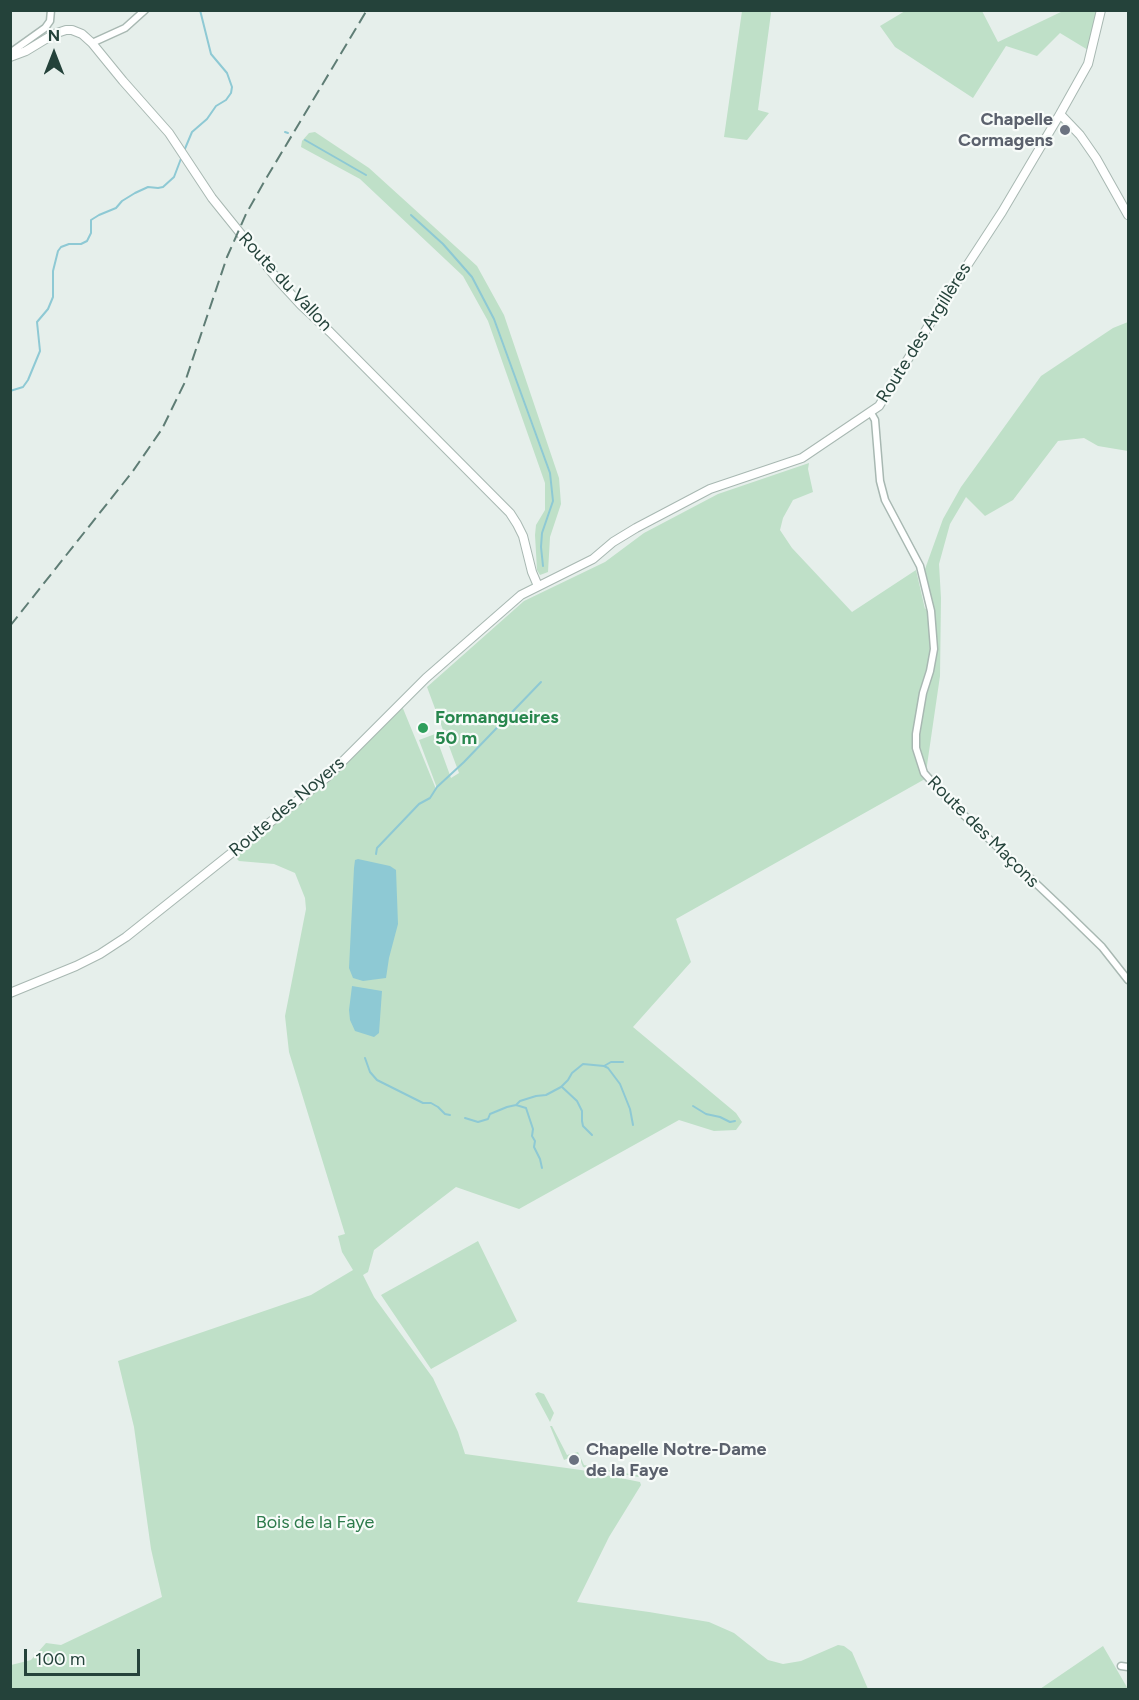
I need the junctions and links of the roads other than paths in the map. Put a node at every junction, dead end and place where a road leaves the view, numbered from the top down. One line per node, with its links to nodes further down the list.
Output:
1 (51, 10): 5 (street)
2 (145, 10): 4 (street)
3 (1101, 10): 6 (street, Route des Argillères)
4 (92, 43): 5 (street, Route du Vallon); 9 (street, Route du Vallon)
5 (10, 55)
6 (1060, 114): 7 (street); 8 (street, Route des Argillères)
7 (1128, 215)
8 (871, 413): 9 (street, Route des Argillères); 10 (street, Route des Maçons)
9 (538, 586): 11 (street, Route des Noyers)
10 (1128, 980)
11 (10, 993)

